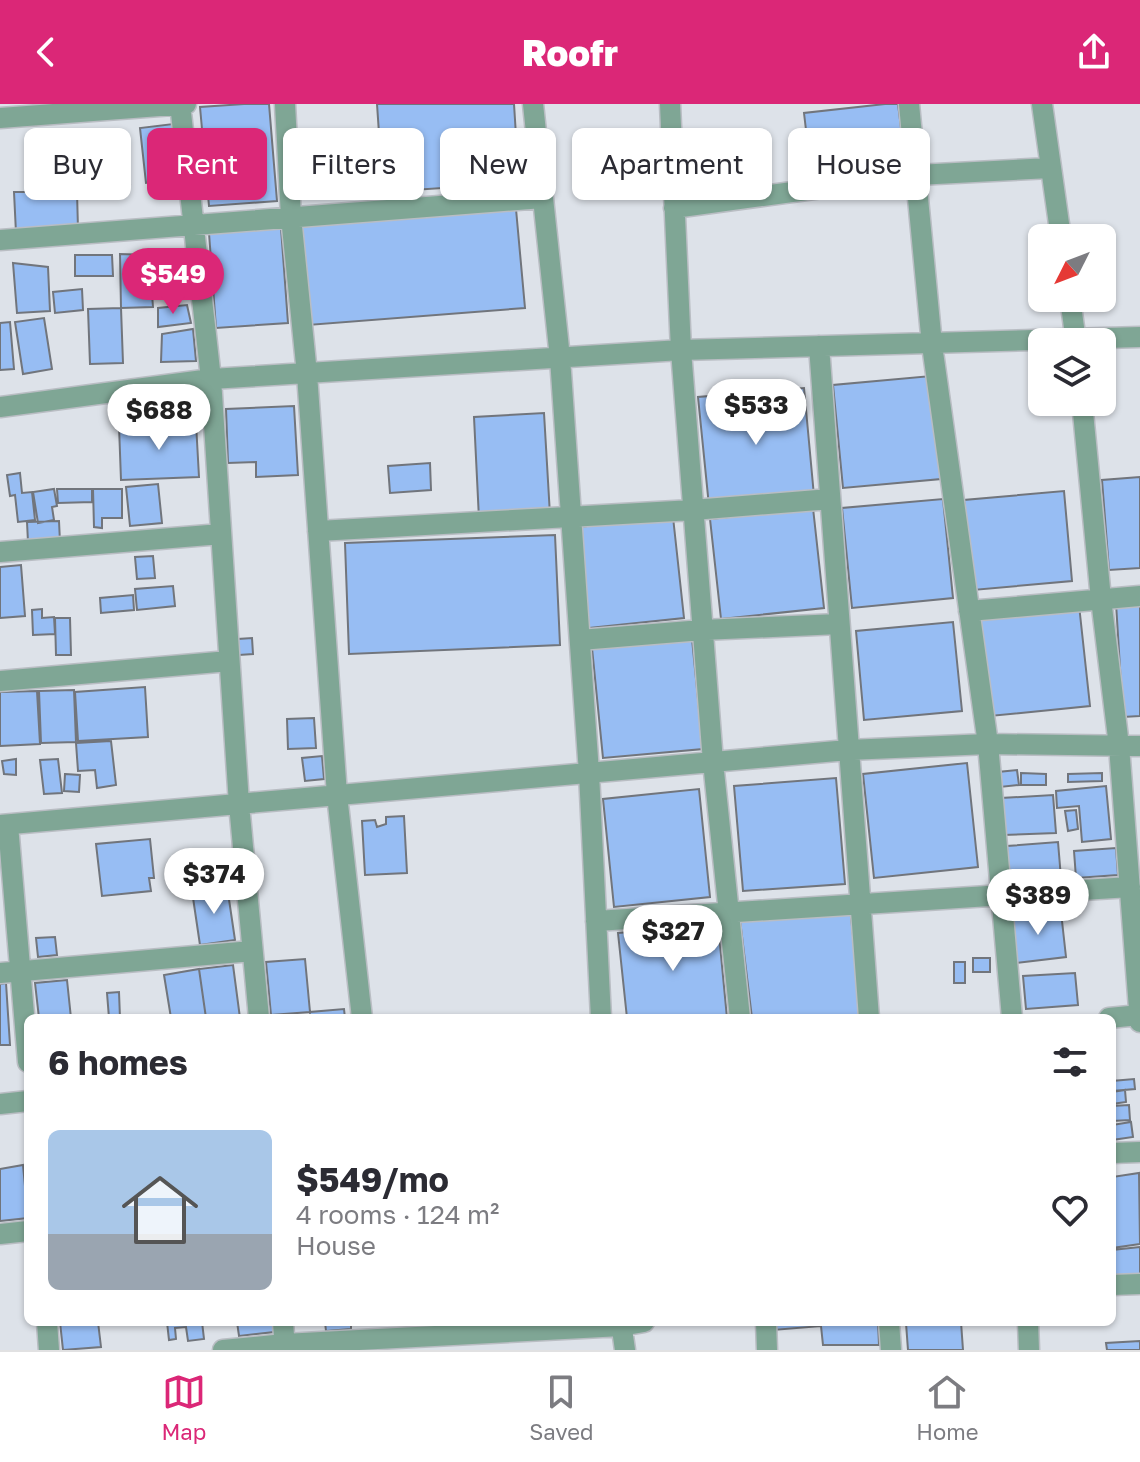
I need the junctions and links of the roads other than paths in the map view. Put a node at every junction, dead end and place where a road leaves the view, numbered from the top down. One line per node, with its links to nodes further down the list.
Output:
1 (182, 104): 7 (street); 19 (street)
2 (285, 104): 17 (street)
3 (533, 104): 8 (street)
4 (670, 104): 16 (street)
5 (909, 104): 9 (street)
6 (1042, 104): 10 (street)
7 (0, 118)
8 (536, 128)
9 (912, 128)
10 (1050, 168): 11 (street); 18 (street)
11 (930, 174)
12 (788, 193): 16 (street)
13 (516, 200): 17 (street)
14 (543, 200): 27 (street)
15 (919, 200): 24 (street)
16 (674, 208): 26 (street)
17 (291, 217): 19 (street); 28 (street)
18 (1059, 224)
19 (194, 225): 20 (street); 29 (street)
20 (0, 240)
21 (1140, 337): 22 (street)
22 (1116, 338)
23 (1028, 342): 24 (street)
24 (932, 345): 25 (street); 40 (street)
25 (819, 346): 26 (street); 32 (street)
26 (681, 350): 27 (street); 33 (street)
27 (560, 358): 28 (street); 34 (street)
28 (307, 374): 29 (street); 35 (street)
29 (211, 379): 30 (street); 36 (street)
30 (0, 407)
31 (1083, 416): 39 (street)
32 (830, 499): 33 (street); 41 (street)
33 (693, 510): 34 (street); 42 (street)
34 (571, 517): 35 (street); 43 (street)
35 (318, 531): 52 (street)
36 (221, 534): 37 (street); 44 (street)
37 (0, 552)
38 (1140, 596): 39 (street)
39 (1101, 599): 40 (street); 47 (street)
40 (969, 611): 46 (street)
41 (839, 624): 42 (street); 49 (street)
42 (702, 630): 43 (street); 50 (street)
43 (580, 640): 51 (street)
44 (229, 661): 45 (street); 53 (street)
45 (0, 681)
46 (988, 744): 47 (street); 49 (street); 56 (street)
47 (1119, 746): 48 (street); 55 (street)
48 (1140, 746)
49 (848, 750): 50 (street); 57 (street)
50 (713, 762): 51 (street); 58 (street)
51 (589, 773): 52 (street); 59 (street)
52 (337, 795): 53 (street); 63 (street)
53 (239, 804): 54 (street); 60 (street)
54 (4, 825): 61 (street)
55 (1130, 887): 56 (street); 68 (street)
56 (1003, 895): 57 (street); 67 (street)
57 (860, 902): 58 (street); 66 (street)
58 (729, 911): 59 (street); 65 (street)
59 (596, 921): 64 (street)
60 (252, 951): 61 (street); 62 (street)
61 (10, 972): 71 (street)
62 (259, 1014)
63 (362, 1014)
64 (601, 1014)
65 (740, 1014)
66 (869, 1014)
67 (1012, 1014)
68 (1140, 1015): 69 (street); 70 (street)
69 (1116, 1017)
70 (1140, 1022)
71 (24, 1042)
72 (24, 1101): 73 (street)
73 (0, 1104)
74 (1140, 1152): 75 (street)
75 (1116, 1153)
76 (24, 1231): 77 (street)
77 (0, 1234)
78 (1140, 1284): 79 (street)
79 (1116, 1285)
80 (47, 1326): 89 (street)
81 (283, 1326): 88 (street)
82 (586, 1326): 87 (street)
83 (621, 1326): 91 (street)
84 (766, 1326): 92 (street)
85 (889, 1326): 93 (street)
86 (1028, 1326): 94 (street)
87 (394, 1337): 88 (street)
88 (285, 1347): 90 (street)
89 (49, 1350)
90 (223, 1350)
91 (625, 1350)
92 (767, 1350)
93 (891, 1350)
94 (1029, 1350)

